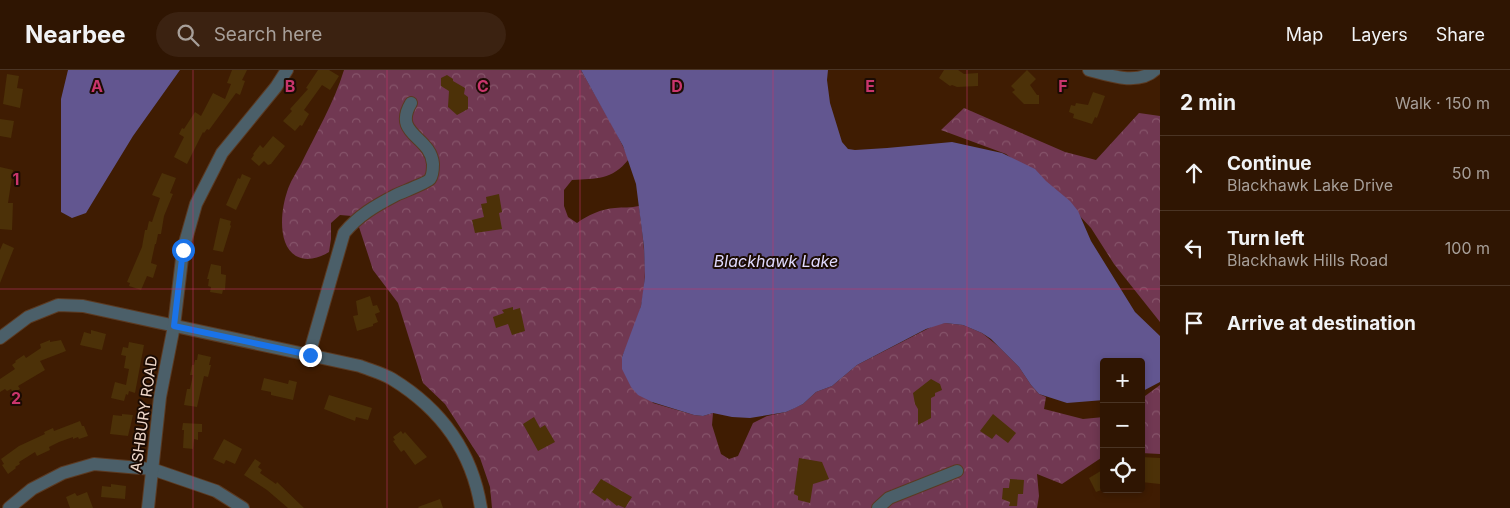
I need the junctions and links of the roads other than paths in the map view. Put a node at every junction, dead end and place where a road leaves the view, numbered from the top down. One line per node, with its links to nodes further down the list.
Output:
1 (287, 70): 5 (street, ASHBURY ROAD)
2 (1089, 70): 3 (street)
3 (1155, 70)
4 (411, 103): 7 (street)
5 (174, 326): 6 (street); 7 (street); 8 (street, ASHBURY ROAD)
6 (0, 338)
7 (310, 355): 13 (street)
8 (152, 469): 10 (street); 11 (street, ASHBURY ROAD); 12 (street)
9 (957, 471): 14 (street)
10 (9, 508)
11 (148, 508)
12 (243, 508)
13 (481, 508)
14 (878, 508)

